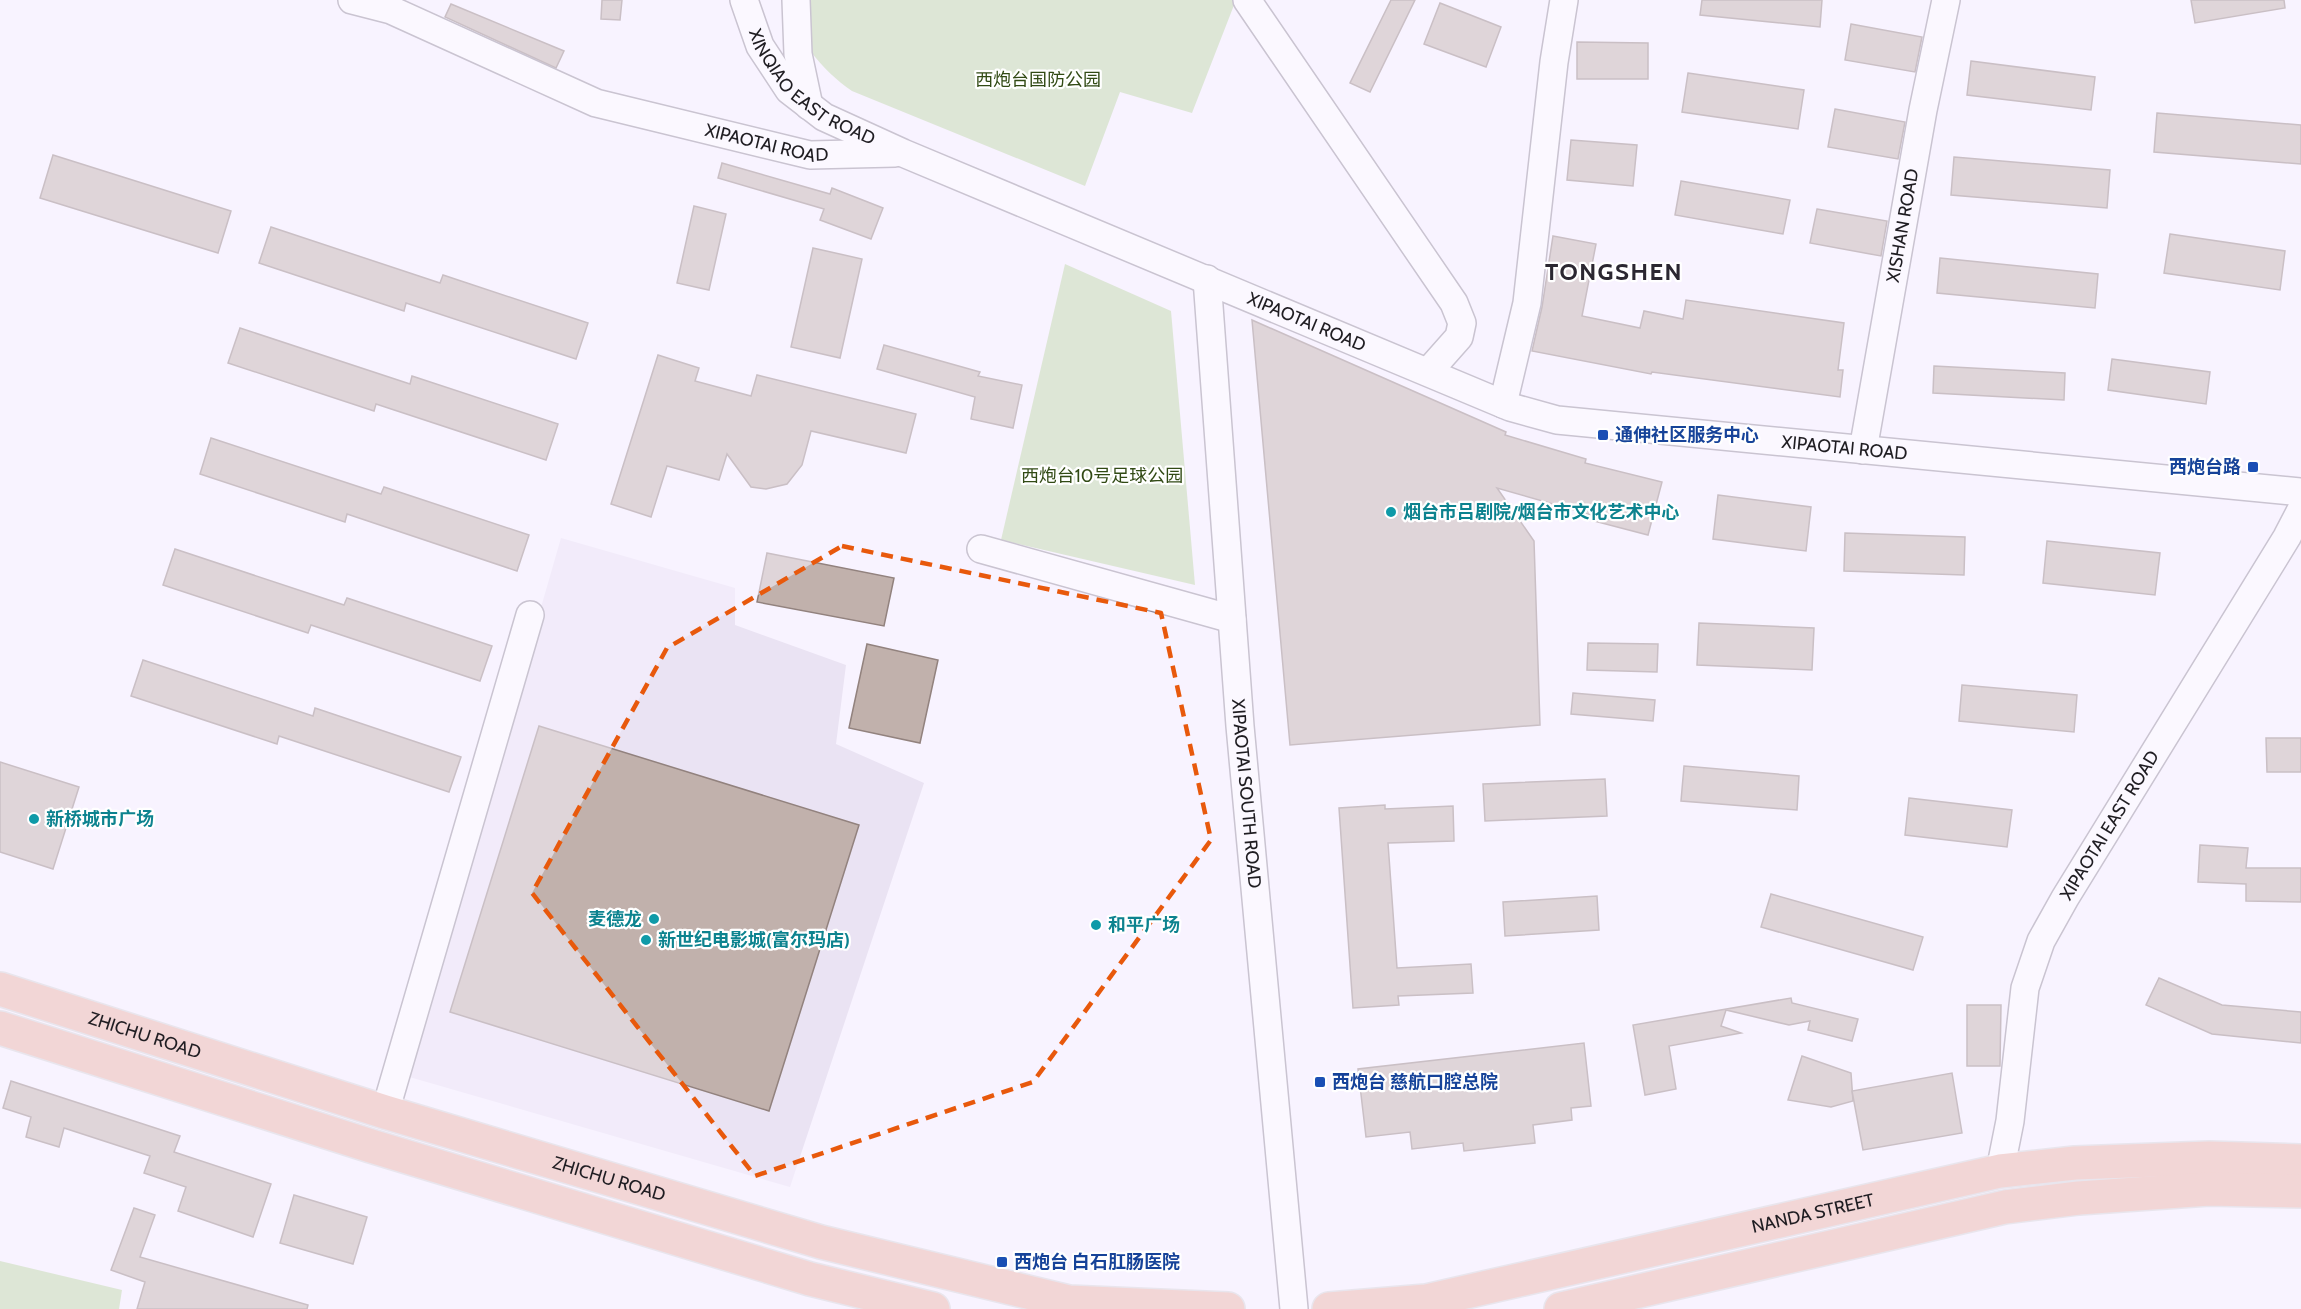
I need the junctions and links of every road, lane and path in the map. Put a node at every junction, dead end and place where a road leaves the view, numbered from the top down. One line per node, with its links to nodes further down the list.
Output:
1 (352, 0): 8 (street, XIPAOTAI ROAD)
2 (744, 0): 7 (street, XINQIAO EAST ROAD)
3 (796, 0): 7 (street)
4 (1247, 0): 10 (street)
5 (1564, 0): 11 (street)
6 (1946, 0): 12 (street, XISHAN ROAD)
7 (809, 106): 8 (street, XINQIAO EAST ROAD)
8 (903, 153): 9 (street, XIPAOTAI ROAD)
9 (1207, 279): 10 (street, XIPAOTAI ROAD); 17 (street, XIPAOTAI SOUTH ROAD)
10 (1428, 372): 11 (street, XIPAOTAI ROAD)
11 (1503, 404): 12 (street, XIPAOTAI ROAD)
12 (1863, 450): 13 (street, XIPAOTAI ROAD)
13 (2301, 492)
14 (2301, 510): 22 (street, XIPAOTAI EAST ROAD)
15 (981, 549): 17 (street)
16 (530, 615): 20 (street)
17 (1232, 619): 26 (street, XIPAOTAI SOUTH ROAD)
18 (0, 989): 20 (main road, ZHICHU ROAD)
19 (0, 1028): 24 (main road, ZHICHU ROAD)
20 (385, 1112): 25 (main road, ZHICHU ROAD)
21 (2301, 1161): 22 (main road, NANDA STREET)
22 (2000, 1171): 27 (main road, NANDA STREET)
23 (2301, 1191): 28 (main road, NANDA STREET)
24 (933, 1309)
25 (1228, 1309)
26 (1294, 1309)
27 (1329, 1309)
28 (1561, 1309)

